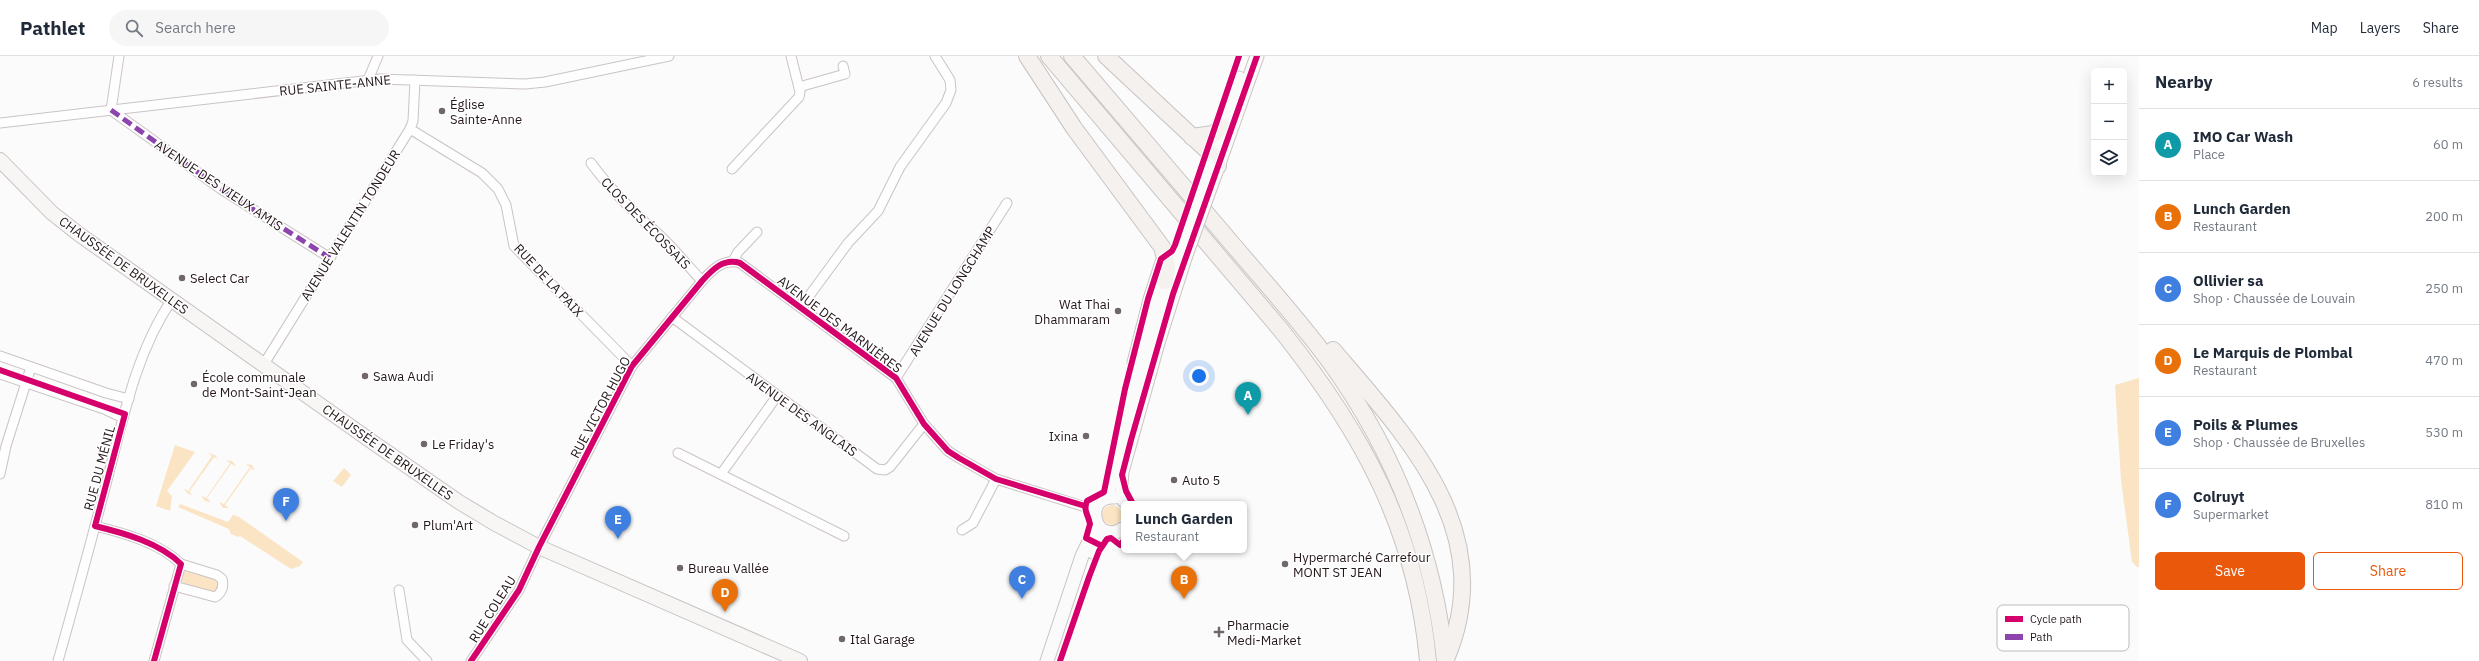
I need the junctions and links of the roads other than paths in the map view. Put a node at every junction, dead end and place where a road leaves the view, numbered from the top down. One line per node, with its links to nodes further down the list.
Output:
1 (119, 56): 16 (street)
2 (378, 56): 13 (street)
3 (669, 56): 14 (street, RUE SAINTE-ANNE)
4 (791, 56): 15 (street)
5 (934, 56): 34 (street)
6 (1027, 56): 32 (highway)
7 (1049, 56): 76 (highway)
8 (1072, 56): 36 (highway)
9 (1106, 56): 20 (highway)
10 (1247, 56): 18 (main road)
11 (1257, 56): 23 (main road)
12 (843, 66): 15 (street)
13 (368, 80): 14 (street, RUE SAINTE-ANNE); 16 (street, RUE SAINTE-ANNE)
14 (415, 80): 19 (street, AVENUE VALENTIN TONDEUR)
15 (799, 87): 24 (street)
16 (111, 110): 17 (street, RUE SAINTE-ANNE); 28 (street, AVENUE DES VIEUX AMIS)
17 (0, 123)
18 (1222, 127): 20 (highway); 23 (main road)
19 (410, 129): 28 (street, AVENUE VALENTIN TONDEUR); 41 (street, RUE DE LA PAIX)
20 (1192, 137): 23 (highway)
21 (0, 160): 33 (main road, CHAUSSÉE DE BRUXELLES)
22 (591, 163): 31 (street, CLOS DES ÉCOSSAIS)
23 (1213, 164): 27 (main road, bridge)
24 (732, 169)
25 (1007, 204): 44 (street, AVENUE DU LONGCHAMP)
26 (757, 232): 29 (street)
27 (1181, 255): 32 (main road); 38 (main road)
28 (330, 258): 40 (street, AVENUE VALENTIN TONDEUR)
29 (733, 261): 31 (street, RUE VICTOR HUGO); 34 (street, AVENUE DES MARNIÈRES)
30 (1160, 262): 37 (street)
31 (702, 281): 35 (street, RUE VICTOR HUGO)
32 (1165, 281): 37 (main road)
33 (172, 301): 40 (main road, CHAUSSÉE DE BRUXELLES); 48 (street, RUE DU MÉNIL)
34 (801, 307): 44 (street, AVENUE DES MARNIÈRES)
35 (672, 317): 41 (street, RUE VICTOR HUGO); 46 (street, AVENUE DES ANGLAIS)
36 (1295, 317): 77 (highway); 77 (highway)
37 (1145, 328): 38 (street); 47 (main road)
38 (1158, 343): 51 (main road)
39 (0, 356): 42 (street)
40 (264, 364): 65 (main road, CHAUSSÉE DE BRUXELLES)
41 (632, 366): 65 (street, RUE VICTOR HUGO)
42 (31, 367): 45 (street); 48 (street)
43 (0, 374): 45 (street)
44 (896, 378): 50 (street, AVENUE DES MARNIÈRES)
45 (26, 384): 49 (street); 53 (street)
46 (777, 396): 50 (street, AVENUE DES ANGLAIS); 54 (street)
47 (1131, 398): 51 (main road); 56 (main road)
48 (129, 399): 49 (street, RUE DU MÉNIL)
49 (123, 418): 60 (street, RUE DU MÉNIL)
50 (924, 424): 55 (street, AVENUE DES MARNIÈRES)
51 (1131, 440): 58 (main road)
52 (678, 453): 54 (street)
53 (0, 474)
54 (721, 474): 64 (street)
55 (996, 479): 59 (street, AVENUE DES MARNIÈRES); 63 (street)
56 (1107, 497): 57 (main road); 59 (main road)
57 (1124, 501)
58 (1125, 501)
59 (1095, 510): 61 (main road)
60 (95, 526): 66 (street); 69 (street, RUE DU MÉNIL)
61 (1102, 528): 62 (main road); 74 (main road); 75 (main road)
62 (1121, 529)
63 (962, 530)
64 (844, 536)
65 (539, 546): 72 (street, RUE COLEAU); 73 (main road, CHAUSSÉE DE BRUXELLES)
66 (181, 564): 67 (street); 67 (street)
67 (174, 586): 70 (street)
68 (399, 590): 71 (street)
69 (58, 661)
70 (154, 661)
71 (427, 661)
72 (470, 661)
73 (800, 661)
74 (1047, 661)
75 (1056, 661)
76 (1428, 661)
77 (1445, 661)

